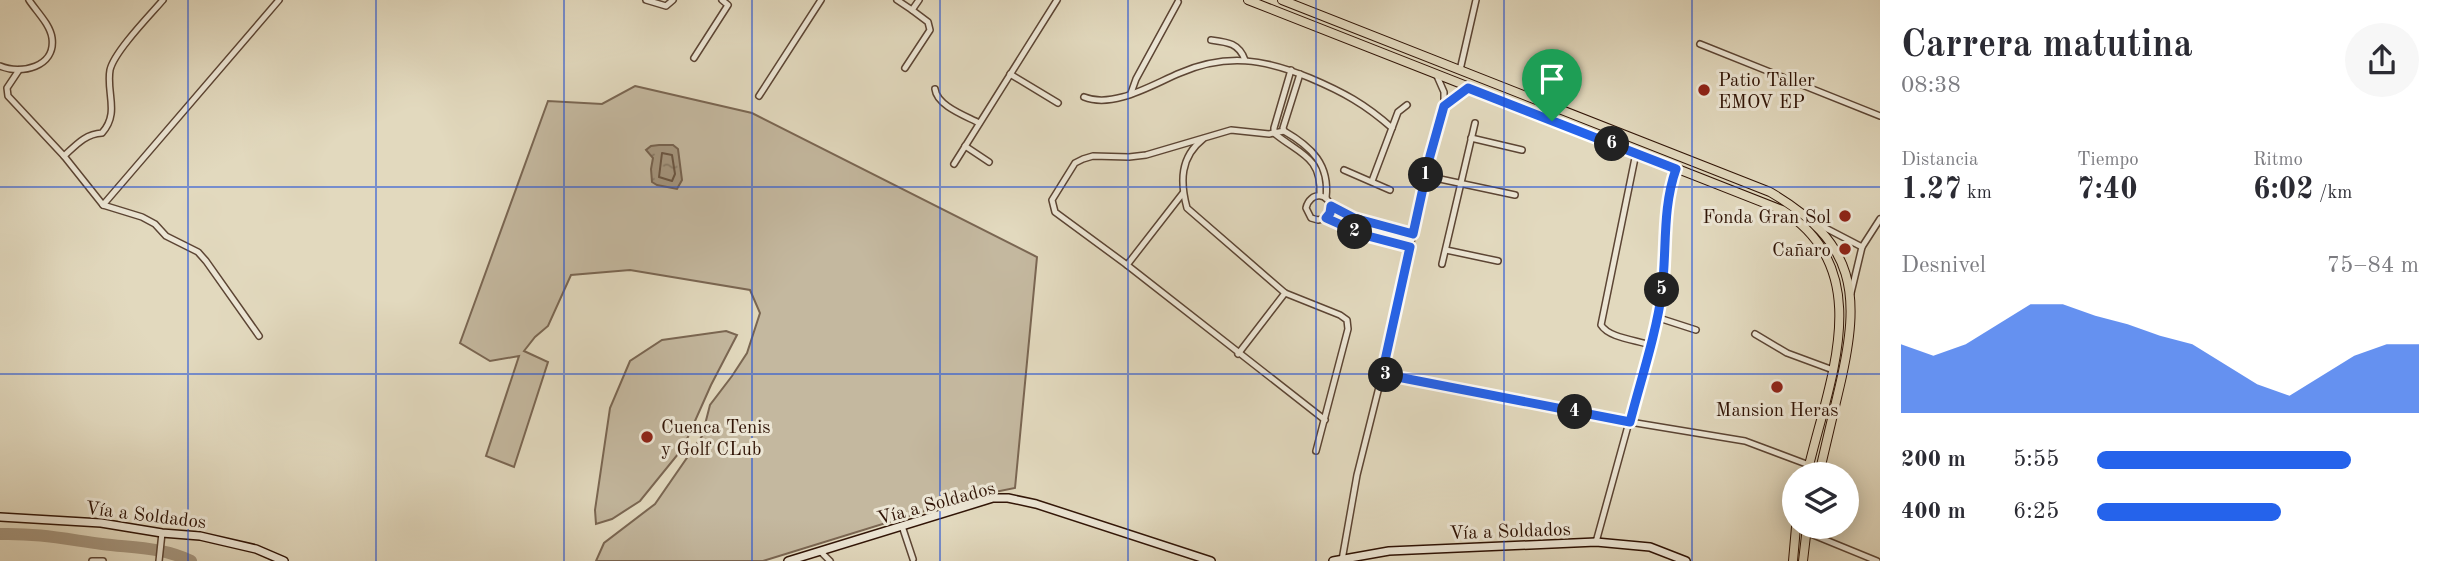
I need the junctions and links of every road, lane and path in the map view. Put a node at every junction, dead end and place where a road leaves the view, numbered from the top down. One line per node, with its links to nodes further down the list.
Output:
1 (29, 0): 22 (street)
2 (163, 0): 47 (street)
3 (279, 0): 61 (street)
4 (646, 0): 5 (street)
5 (673, 0)
6 (722, 0): 18 (street)
7 (821, 0): 31 (street)
8 (897, 0): 15 (street)
9 (919, 0): 15 (street)
10 (1057, 0): 25 (street)
11 (1248, 0): 27 (main road)
12 (1282, 0): 24 (main road)
13 (1476, 0): 24 (street)
14 (1178, 2): 30 (street)
15 (912, 10): 21 (street)
16 (1211, 40): 19 (street)
17 (1700, 44): 36 (street)
18 (694, 58)
19 (1245, 60): 23 (street); 30 (street)
20 (0, 66): 22 (street)
21 (905, 68)
22 (19, 70): 47 (street)
23 (1291, 70): 26 (street); 41 (street)
24 (1460, 70): 48 (main road)
25 (1010, 74): 33 (street); 37 (street)
26 (1300, 74): 39 (street); 40 (street)
27 (1437, 76): 28 (main road); 35 (street)
28 (1468, 88): 35 (street); 46 (main road)
29 (935, 89): 37 (street)
30 (1131, 93): 32 (street)
31 (759, 96)
32 (1084, 97)
33 (1058, 103)
34 (1407, 105): 39 (street)
35 (1444, 106): 54 (street)
36 (1880, 116)
37 (979, 123): 44 (street)
38 (1475, 123): 43 (street)
39 (1392, 128): 55 (street)
40 (1284, 131): 41 (street); 60 (street)
41 (1274, 133): 42 (street); 60 (street)
42 (1205, 137): 58 (street); 72 (street)
43 (1471, 138): 45 (street); 56 (street)
44 (965, 146): 49 (street); 50 (street)
45 (1522, 150)
46 (1636, 153): 51 (main road); 79 (street)
47 (64, 156): 61 (street)
48 (1693, 161): 53 (main road); 65 (main road)
49 (989, 162)
50 (954, 164)
51 (1676, 169): 53 (main road); 75 (street)
52 (1344, 170): 55 (street)
53 (1686, 173): 81 (main road)
54 (1426, 176): 56 (street); 66 (street)
55 (1372, 181): 57 (street)
56 (1462, 184): 59 (street); 69 (street)
57 (1390, 190)
58 (1183, 193): 72 (street); 73 (street)
59 (1515, 195)
60 (1323, 197): 62 (street); 63 (street)
61 (103, 205): 78 (street)
62 (1331, 206): 63 (street); 66 (street)
63 (1326, 218): 67 (street)
64 (1880, 219): 68 (street)
65 (1811, 220): 68 (street); 74 (main road)
66 (1413, 234): 67 (street)
67 (1410, 247): 82 (street)
68 (1862, 247): 74 (street)
69 (1446, 250): 70 (street); 71 (street)
70 (1498, 261)
71 (1442, 264)
72 (1126, 265): 80 (street)
73 (1285, 293): 80 (street); 83 (street)
74 (1851, 293): 88 (main road)
75 (1658, 320): 76 (street); 79 (street)
76 (1696, 330)
77 (1755, 334): 81 (street)
78 (259, 336)
79 (1650, 345): 84 (street)
80 (1238, 354): 83 (street)
81 (1833, 370): 87 (main road)
82 (1382, 374): 84 (street); 99 (street)
83 (1325, 420): 85 (street)
84 (1630, 422): 86 (street); 95 (street)
85 (1316, 451)
86 (1801, 462)
87 (1810, 462)
88 (1822, 462)
89 (0, 517): 91 (street, Vía a Soldados)
90 (902, 526): 96 (street, Vía a Soldados); 98 (street); 105 (street, Vía a Soldados)
91 (162, 538): 97 (street); 102 (street, Vía a Soldados)
92 (1795, 539): 107 (main road)
93 (1805, 539): 108 (main road)
94 (1828, 539): 109 (street)
95 (1596, 542): 99 (street, Vía a Soldados); 106 (street, Vía a Soldados)
96 (821, 552): 103 (street, Vía a Soldados); 104 (street)
97 (160, 559)
98 (913, 559)
99 (1337, 560)
100 (92, 561): 101 (street)
101 (103, 561)
102 (284, 561)
103 (788, 561)
104 (830, 561)
105 (1212, 561)
106 (1686, 561)
107 (1793, 561)
108 (1803, 561)
109 (1877, 561)

